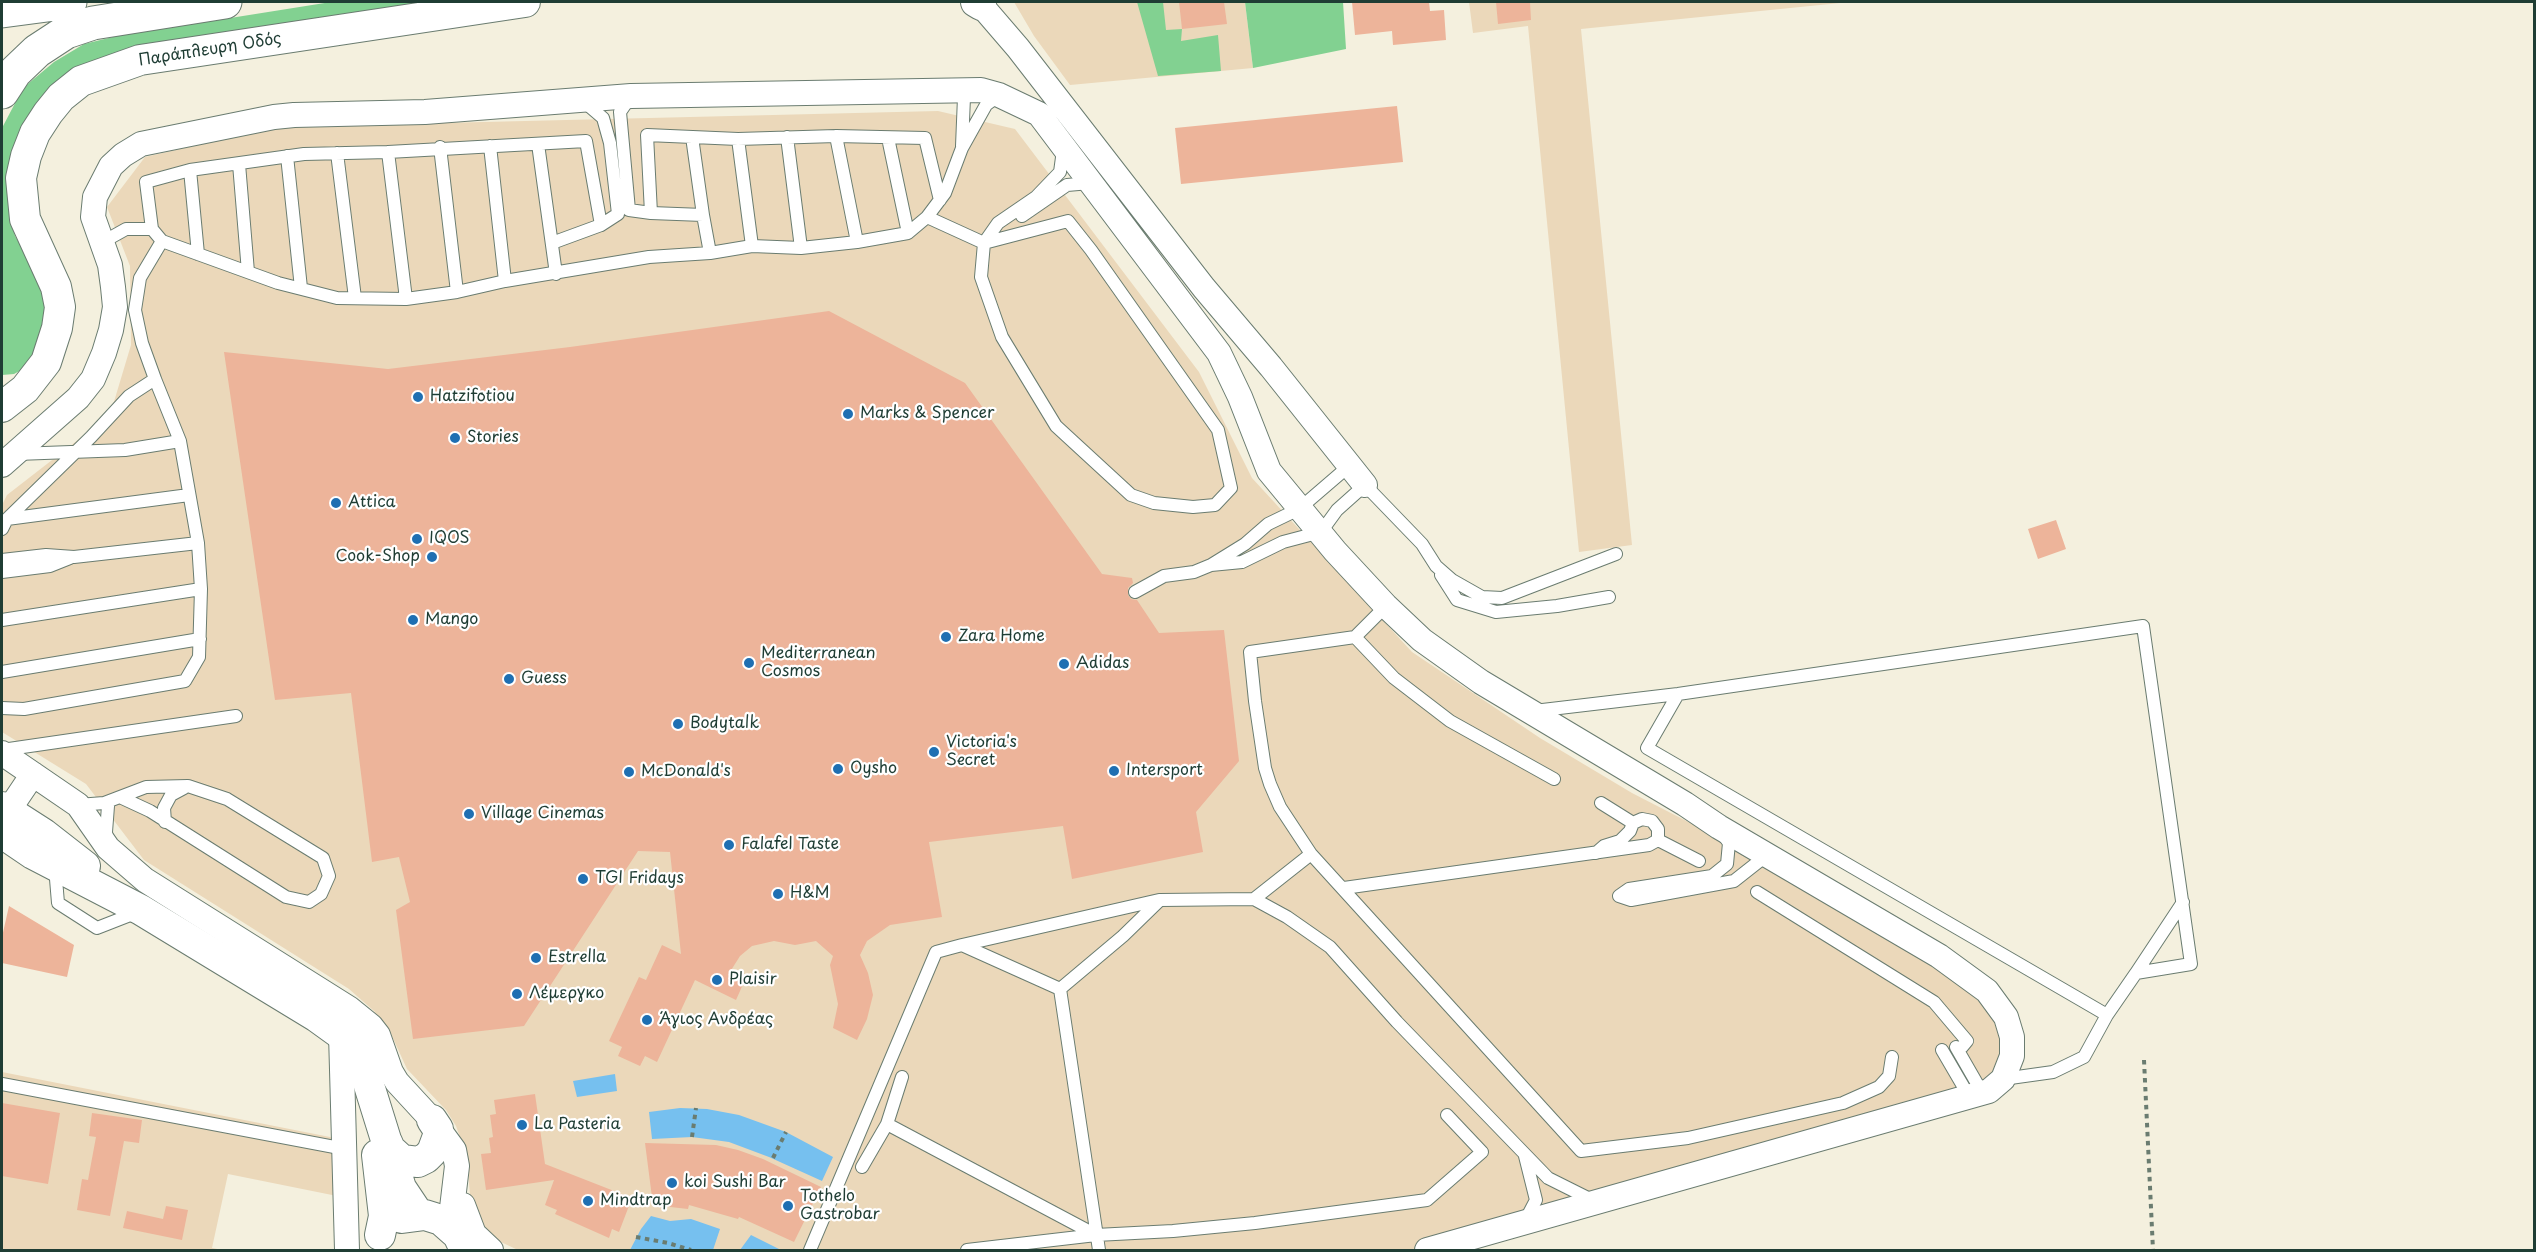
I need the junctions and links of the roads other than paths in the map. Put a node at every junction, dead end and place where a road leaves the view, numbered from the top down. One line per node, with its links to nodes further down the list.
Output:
1 (70, 2): 5 (highway)
2 (225, 2): 7 (highway)
3 (525, 2): 51 (street, Παράπλευρη Οδός)
4 (984, 3): 60 (street)
5 (2, 11)
6 (955, 90): 8 (street); 9 (street); 19 (lane)
7 (2, 92)
8 (999, 95): 19 (lane); 20 (street)
9 (631, 96): 10 (street); 28 (lane)
10 (580, 99): 28 (lane); 37 (street)
11 (836, 136): 13 (lane); 14 (lane); 36 (lane)
12 (692, 137): 15 (lane); 29 (lane); 30 (lane)
13 (787, 137): 15 (lane); 41 (lane)
14 (888, 138): 27 (lane); 34 (lane)
15 (738, 139): 40 (lane)
16 (538, 144): 18 (lane); 32 (lane); 38 (lane)
17 (440, 147): 18 (lane); 21 (lane); 48 (lane)
18 (490, 147): 46 (lane)
19 (962, 148): 27 (lane)
20 (1064, 148): 26 (street); 39 (lane)
21 (388, 152): 22 (lane); 50 (lane)
22 (337, 153): 23 (lane); 49 (lane)
23 (287, 156): 24 (lane); 47 (lane)
24 (239, 164): 25 (lane); 44 (lane)
25 (190, 170): 33 (lane); 43 (lane)
26 (1090, 183): 39 (lane); 63 (street)
27 (940, 200): 31 (lane)
28 (624, 212): 29 (lane); 32 (lane)
29 (651, 213): 30 (lane)
30 (703, 215): 42 (lane)
31 (927, 217): 34 (lane); 39 (lane)
32 (601, 225): 38 (lane)
33 (152, 229): 35 (lane); 37 (lane)
34 (908, 233): 36 (lane)
35 (162, 242): 43 (lane); 52 (lane)
36 (857, 242): 41 (lane)
37 (101, 243): 59 (street)
38 (552, 243): 45 (lane)
39 (984, 243): 39 (lane)
40 (752, 246): 41 (lane); 42 (lane)
41 (801, 248)
42 (710, 253): 45 (lane)
43 (198, 254): 44 (lane)
44 (248, 272): 47 (lane)
45 (556, 274): 46 (lane)
46 (505, 281): 48 (lane)
47 (300, 288): 49 (lane)
48 (458, 292): 50 (lane)
49 (355, 298): 50 (lane)
50 (406, 299)
51 (34, 375): 53 (street); 54 (street, Παράπλευρη Οδός)
52 (155, 380): 55 (lane); 56 (lane)
53 (2, 382)
54 (2, 407)
55 (92, 436): 57 (lane); 58 (lane)
56 (180, 441): 57 (lane); 62 (lane)
57 (126, 450): 58 (lane)
58 (75, 453): 59 (lane); 64 (lane)
59 (7, 460)
60 (1349, 466): 61 (street); 63 (lane)
61 (1365, 484): 65 (lane); 71 (lane)
62 (189, 495): 64 (lane); 66 (lane)
63 (1299, 509): 65 (street); 70 (lane)
64 (4, 524)
65 (1321, 532): 70 (lane); 76 (street)
66 (198, 543): 68 (lane); 73 (lane)
67 (1616, 554): 71 (lane)
68 (74, 557): 69 (lane); 72 (lane)
69 (2, 560)
70 (1211, 565): 74 (lane)
71 (1436, 566): 75 (lane)
72 (2, 572)
73 (201, 589): 77 (lane); 79 (lane)
74 (1136, 592)
75 (1609, 597)
76 (1386, 606): 78 (lane); 83 (street)
77 (2, 620)
78 (1355, 637): 87 (lane); 100 (lane)
79 (200, 639): 80 (lane); 82 (lane)
80 (2, 672)
81 (1678, 694): 83 (lane); 107 (lane); 112 (lane)
82 (2, 708)
83 (1530, 711): 96 (street)
84 (236, 716): 85 (lane)
85 (2, 752): 86 (street)
86 (33, 774): 92 (street); 93 (street)
87 (1554, 779)
88 (188, 786): 89 (lane); 94 (lane); 94 (lane)
89 (122, 798): 90 (lane); 94 (lane)
90 (104, 803): 92 (lane); 98 (lane)
91 (1601, 803): 95 (lane)
92 (78, 805): 98 (street)
93 (3, 818): 108 (street); 108 (street)
94 (165, 822)
95 (1633, 823): 97 (lane); 99 (lane)
96 (1719, 827): 101 (street); 101 (lane)
97 (1658, 840): 99 (lane); 102 (lane)
98 (108, 848): 122 (street)
99 (1596, 853): 103 (lane)
100 (1311, 854): 103 (lane); 105 (lane)
101 (1767, 855): 117 (street)
102 (1699, 861)
103 (1344, 888): 115 (lane)
104 (1757, 892): 120 (lane)
105 (1254, 899): 106 (lane); 126 (lane)
106 (1160, 900): 109 (lane); 111 (lane)
107 (2182, 902): 110 (lane); 110 (lane)
108 (141, 910): 113 (street)
109 (962, 945): 111 (lane); 136 (lane)
110 (2136, 973): 112 (lane)
111 (1060, 988): 131 (lane)
112 (2107, 1015): 117 (lane)
113 (341, 1034): 119 (street); 125 (street)
114 (1942, 1050): 120 (lane)
115 (1893, 1057)
116 (902, 1077): 123 (lane)
117 (2003, 1079): 120 (street)
118 (2, 1084): 125 (lane)
119 (370, 1088): 124 (street); 133 (street)
120 (1976, 1096): 129 (street)
121 (1447, 1115): 131 (lane)
122 (432, 1120): 124 (street); 128 (street)
123 (888, 1124): 127 (lane); 131 (lane)
124 (387, 1142): 132 (street)
125 (345, 1149): 135 (street)
126 (1525, 1155): 129 (lane); 130 (lane)
127 (861, 1167)
128 (457, 1171): 132 (street); 132 (street)
129 (1599, 1203): 130 (street)
130 (1525, 1221): 139 (street)
131 (1096, 1235): 134 (lane); 138 (lane)
132 (455, 1237): 133 (street)
133 (376, 1243)
134 (1069, 1244): 137 (lane)
135 (347, 1251)
136 (810, 1251)
137 (967, 1251)
138 (1099, 1251)
139 (1427, 1251)

